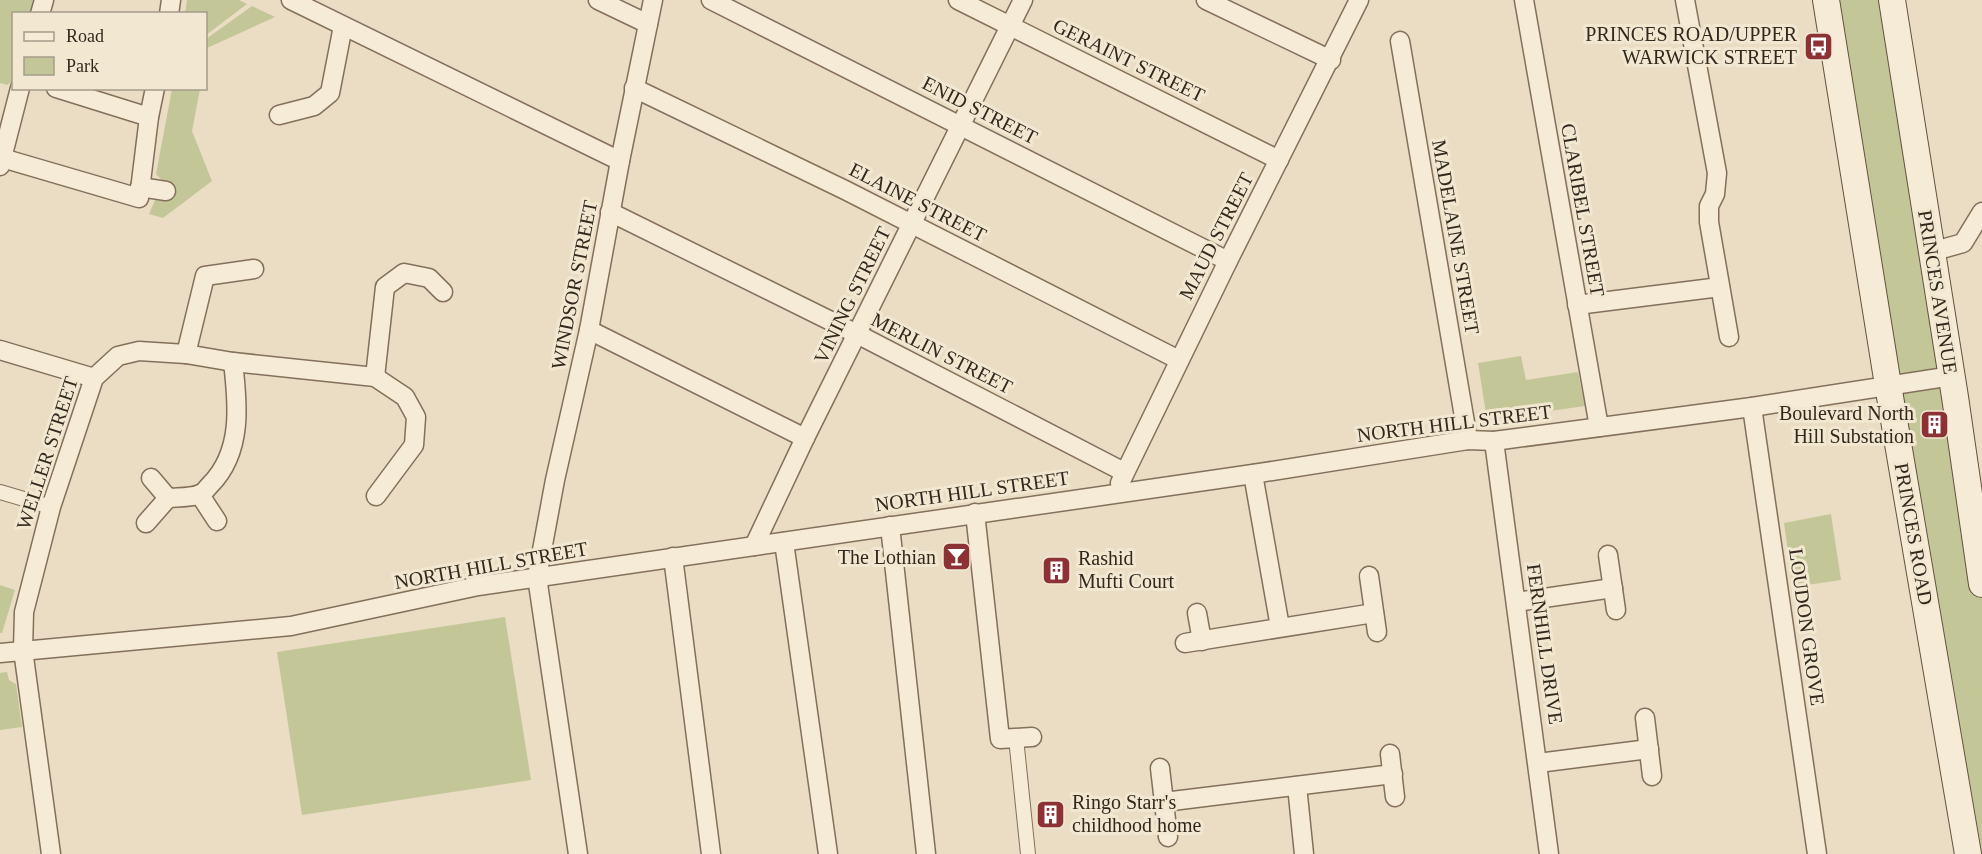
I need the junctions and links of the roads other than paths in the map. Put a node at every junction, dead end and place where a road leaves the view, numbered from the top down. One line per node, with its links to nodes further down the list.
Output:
1 (291, 0): 14 (street)
2 (598, 0): 13 (street)
3 (652, 0): 13 (street, WINDSOR STREET)
4 (711, 0): 24 (street, ENID STREET)
5 (958, 0): 15 (street, GERAINT STREET)
6 (1023, 0): 15 (street, VINING STREET)
7 (1206, 0): 17 (street)
8 (1359, 0): 17 (street, MAUD STREET)
9 (1524, 0): 38 (street, CLARIBEL STREET)
10 (1685, 0): 36 (street)
11 (1826, 0): 49 (main road, PRINCES ROAD)
12 (1892, 0): 33 (main road, PRINCES AVENUE)
13 (648, 24): 18 (street, WINDSOR STREET)
14 (343, 26): 22 (street); 26 (street)
15 (1010, 26): 24 (street, VINING STREET); 25 (street, GERAINT STREET)
16 (1400, 41): 53 (street, MADELAINE STREET)
17 (1331, 60): 25 (street, MAUD STREET)
18 (634, 88): 26 (street, WINDSOR STREET); 32 (street, ELAINE STREET)
19 (19, 90): 27 (street)
20 (62, 90): 23 (street)
21 (155, 90): 23 (street)
22 (279, 115)
23 (149, 117): 29 (street)
24 (962, 125): 32 (street, VINING STREET); 34 (street, ENID STREET)
25 (1279, 159): 34 (street, MAUD STREET)
26 (620, 161): 30 (street, WINDSOR STREET)
27 (1, 162): 29 (street)
28 (166, 191): 29 (street)
29 (140, 193)
30 (610, 212): 39 (street, WINDSOR STREET); 40 (street, MERLIN STREET)
31 (1982, 212): 33 (street)
32 (912, 224): 40 (street, VINING STREET); 44 (street, ELAINE STREET)
33 (1931, 252): 46 (main road, PRINCES AVENUE)
34 (1228, 261): 44 (street, MAUD STREET)
35 (254, 269): 43 (street)
36 (1720, 287): 38 (street); 41 (street)
37 (443, 291): 47 (street)
38 (1577, 305): 51 (street, CLARIBEL STREET)
39 (589, 330): 52 (street); 73 (street, WINDSOR STREET)
40 (857, 334): 52 (street, VINING STREET); 55 (street, MERLIN STREET)
41 (1729, 337)
42 (0, 350): 48 (street)
43 (186, 354): 45 (street, WELLER STREET); 48 (street, WELLER STREET)
44 (1179, 360): 55 (street, MAUD STREET)
45 (233, 362): 47 (street, WELLER STREET); 60 (street)
46 (1952, 376): 49 (street, NORTH HILL STREET); 74 (main road, PRINCES AVENUE)
47 (375, 377): 61 (street)
48 (94, 378): 63 (street, WELLER STREET)
49 (1888, 385): 50 (street, NORTH HILL STREET); 105 (main road, PRINCES ROAD)
50 (1752, 407): 51 (street, NORTH HILL STREET); 104 (street, LOUDON GROVE)
51 (1599, 427): 54 (street, NORTH HILL STREET)
52 (806, 438): 69 (street, VINING STREET)
53 (1468, 440): 54 (street, NORTH HILL STREET); 56 (street, NORTH HILL STREET)
54 (1494, 441): 76 (street, FERNHILL DRIVE)
55 (1124, 472): 59 (street, MAUD STREET)
56 (1253, 474): 59 (street, NORTH HILL STREET); 80 (street)
57 (151, 478): 62 (street)
58 (0, 492): 63 (street)
59 (1116, 493): 64 (street, NORTH HILL STREET)
60 (200, 495): 62 (street); 65 (street)
61 (376, 496)
62 (168, 498): 66 (street)
63 (51, 507): 82 (street, WELLER STREET)
64 (975, 513): 67 (street, NORTH HILL STREET); 85 (street)
65 (217, 521)
66 (146, 523)
67 (891, 526): 68 (street, NORTH HILL STREET); 100 (street)
68 (784, 542): 69 (street, NORTH HILL STREET); 99 (street)
69 (754, 546): 71 (street, NORTH HILL STREET)
70 (1608, 555): 75 (street)
71 (673, 557): 73 (street, NORTH HILL STREET); 98 (street)
72 (1369, 576): 79 (street)
73 (537, 578): 82 (street, NORTH HILL STREET); 97 (street, WINDSOR STREET)
74 (1982, 584)
75 (1613, 588): 76 (street); 77 (street)
76 (1516, 602): 88 (street, FERNHILL DRIVE)
77 (1616, 610)
78 (1197, 613): 80 (street)
79 (1374, 614): 80 (street); 81 (street)
80 (1280, 627)
81 (1377, 632)
82 (23, 650): 83 (street, NORTH HILL STREET); 96 (street, WELLER STREET)
83 (0, 653)
84 (1645, 718): 86 (street)
85 (1024, 738): 101 (street)
86 (1648, 749): 88 (street); 91 (street)
87 (1390, 753): 90 (street)
88 (1538, 763): 103 (street, FERNHILL DRIVE)
89 (1160, 768): 94 (street)
90 (1393, 774): 92 (street); 93 (street)
91 (1652, 776)
92 (1297, 786): 94 (street); 102 (street)
93 (1395, 797)
94 (1164, 802): 95 (street)
95 (1168, 837)
96 (51, 854)
97 (578, 854)
98 (711, 854)
99 (828, 854)
100 (926, 854)
101 (1028, 854)
102 (1304, 854)
103 (1549, 854)
104 (1817, 854)
105 (1968, 854)

